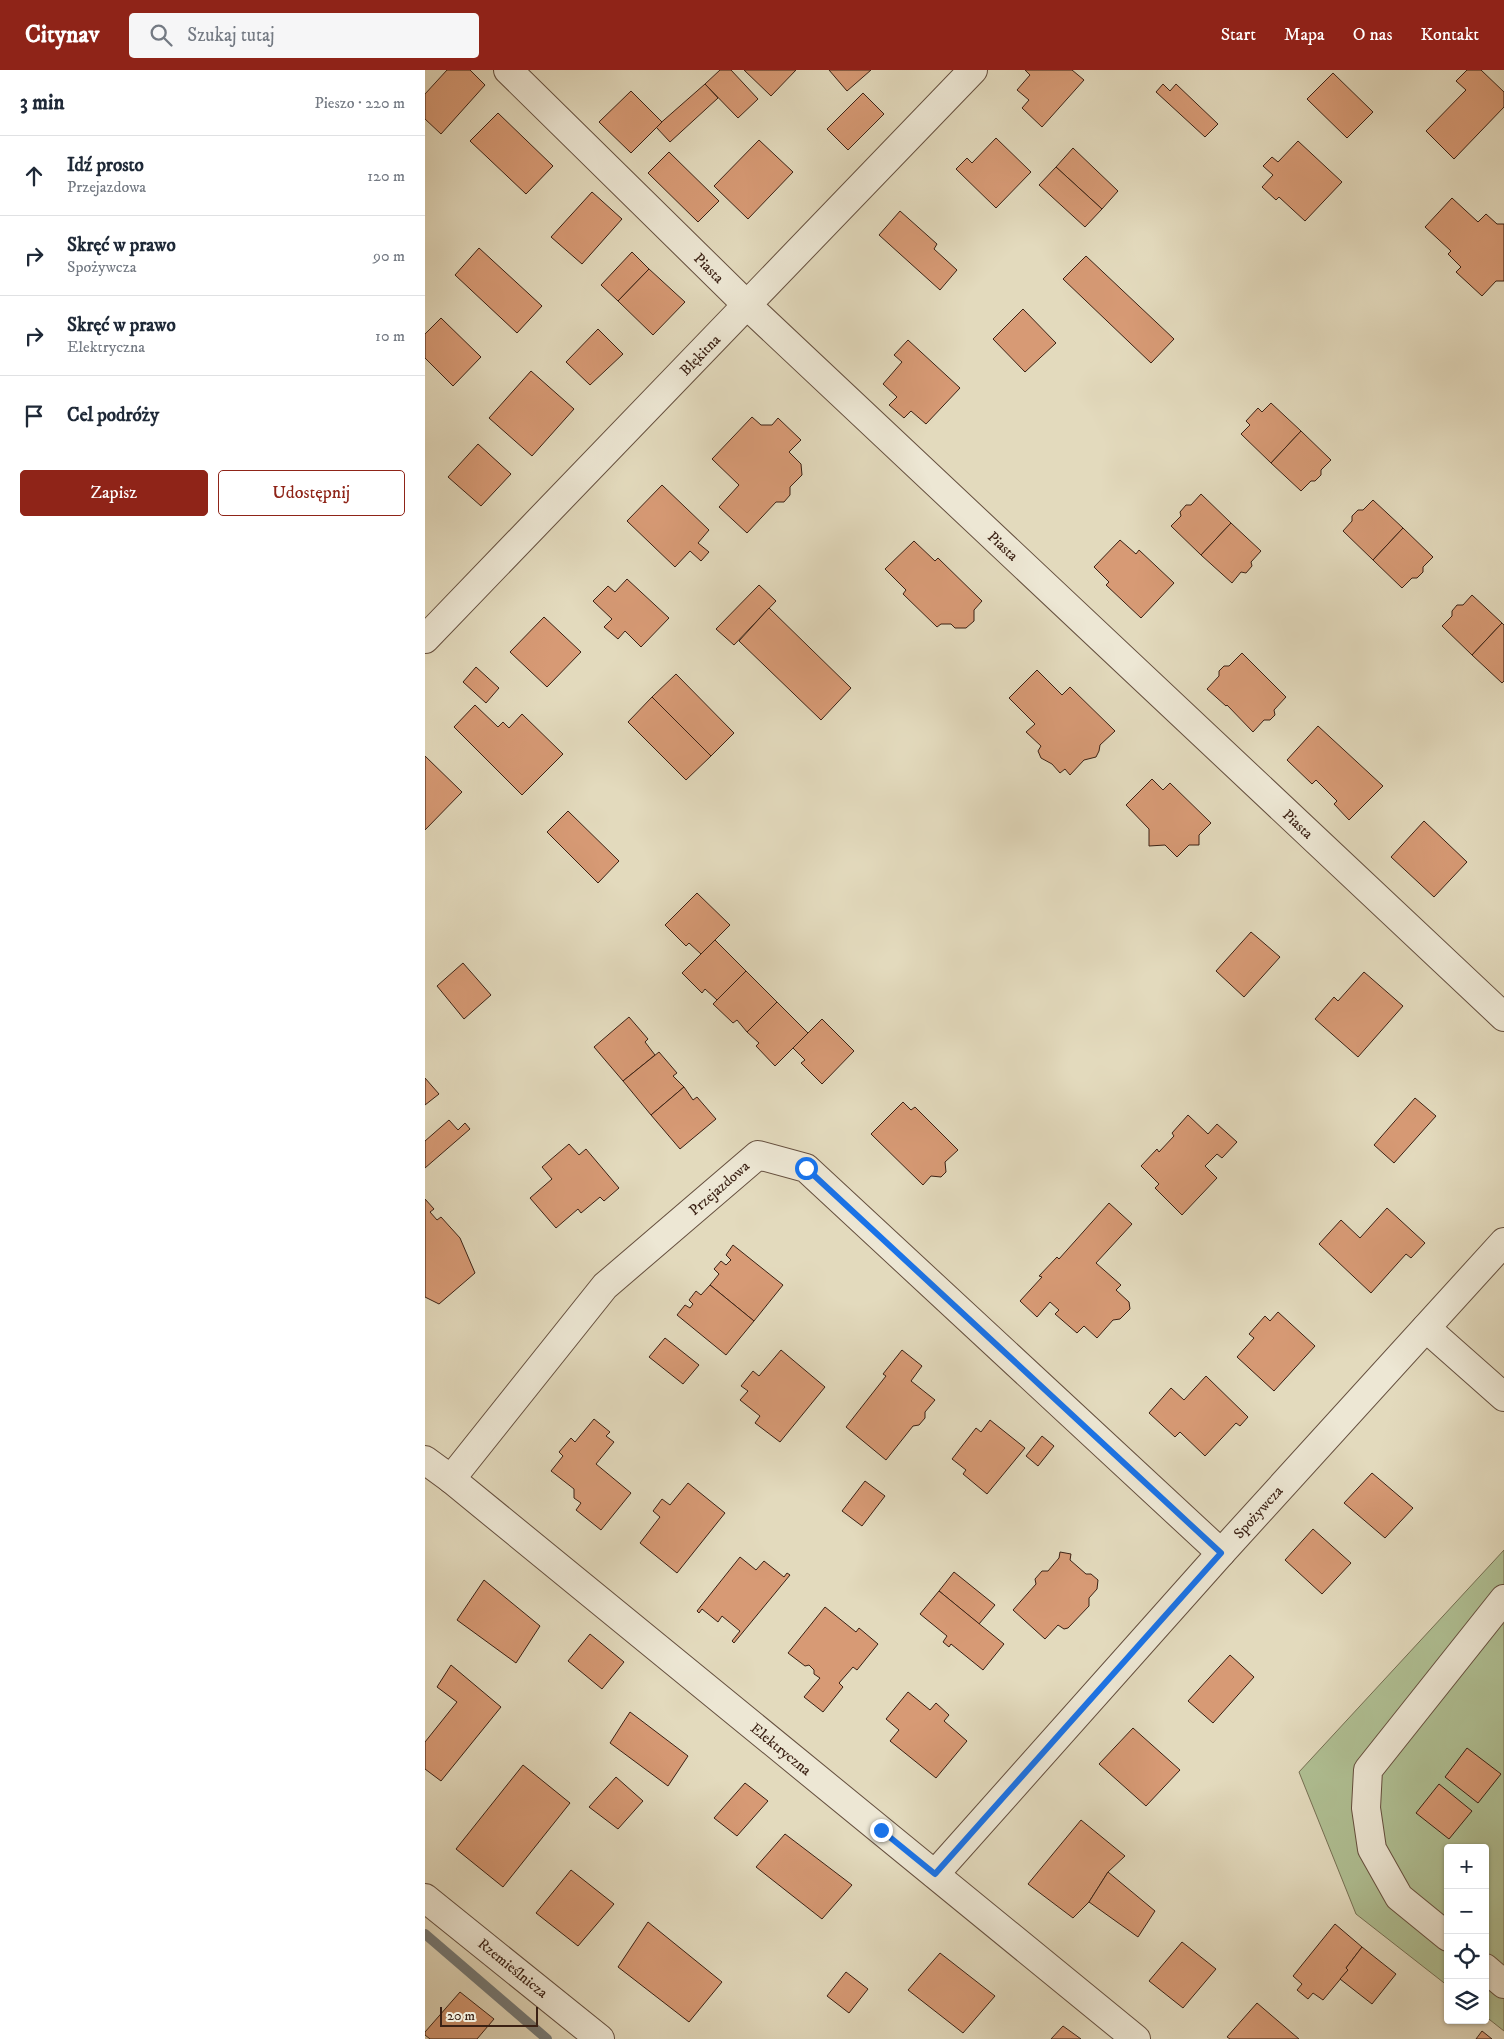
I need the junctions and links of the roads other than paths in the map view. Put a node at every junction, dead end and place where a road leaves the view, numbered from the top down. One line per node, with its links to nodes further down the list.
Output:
1 (508, 70): 3 (street, Piasta)
2 (973, 70): 3 (street, Błękitna)
3 (748, 306): 4 (street, Błękitna); 5 (street, Piasta)
4 (425, 639)
5 (1504, 1017)
6 (1504, 1242): 7 (street, Spożywcza)
7 (1426, 1328): 8 (street); 11 (street, Spożywcza)
8 (1504, 1397)
9 (425, 1460): 10 (street, Elektryczna)
10 (451, 1479): 11 (street, Przejazdowa); 13 (street, Elektryczna)
11 (1221, 1553): 13 (street, Spożywcza)
12 (1504, 1599): 15 (street)
13 (935, 1874): 19 (street, Elektryczna)
14 (425, 1898): 18 (street, Rzemieślnicza)
15 (1444, 1934)
16 (1489, 1971): 17 (street)
17 (1504, 1984)
18 (600, 2039)
19 (1136, 2039)

